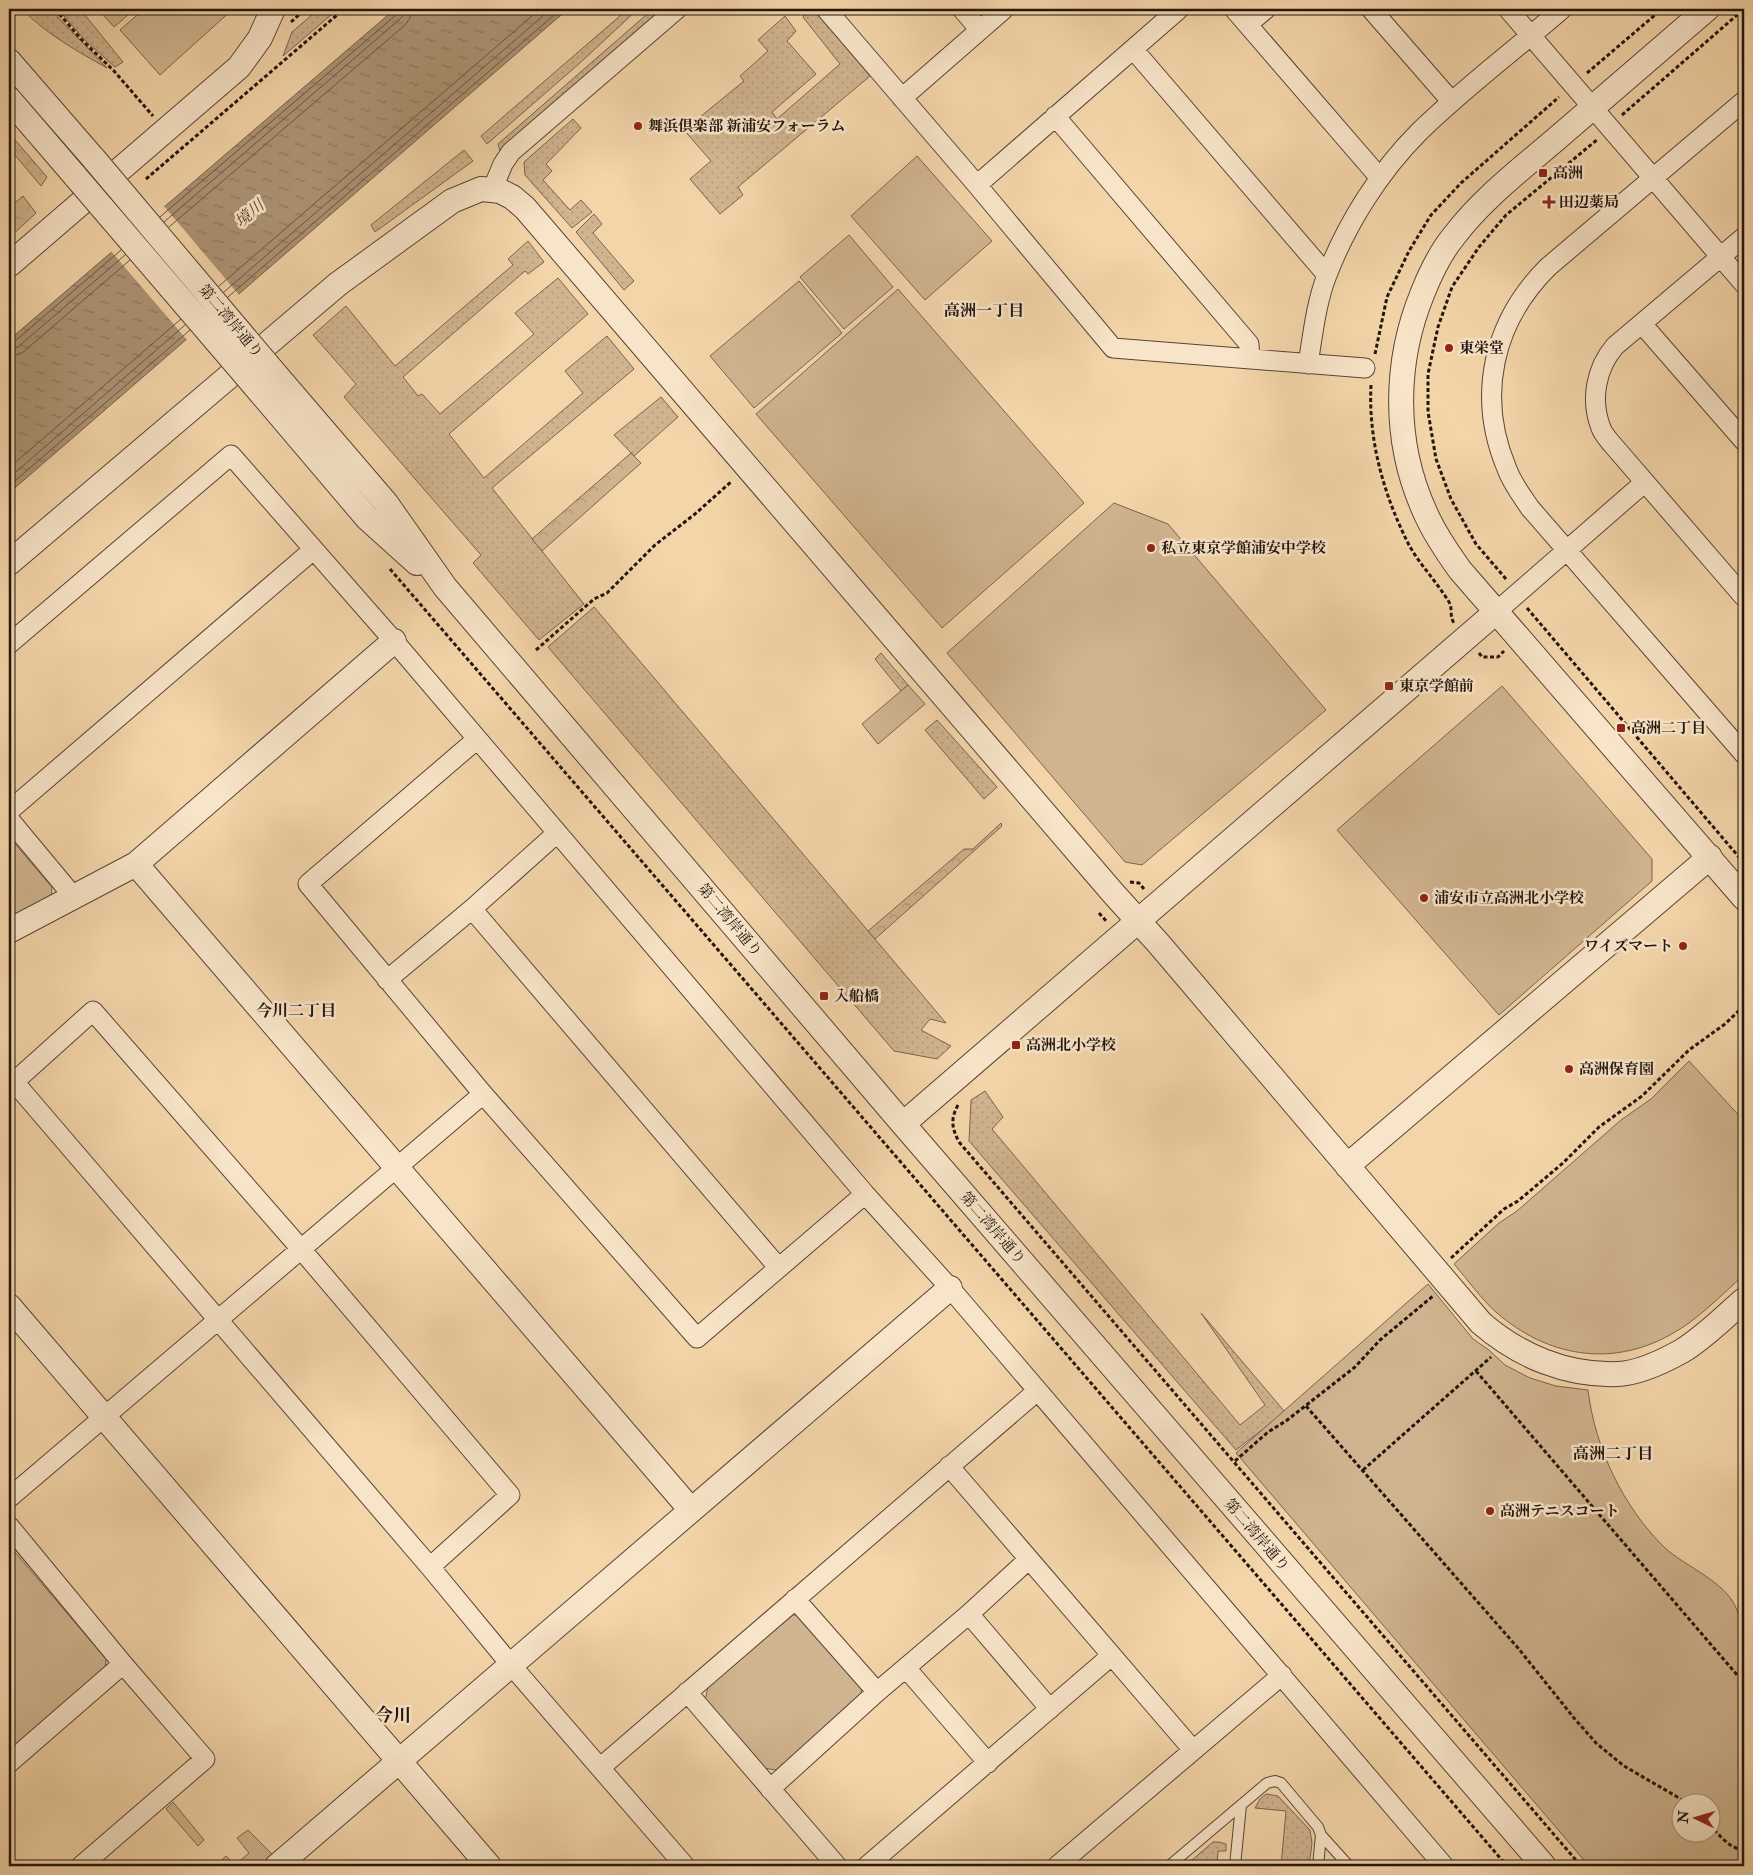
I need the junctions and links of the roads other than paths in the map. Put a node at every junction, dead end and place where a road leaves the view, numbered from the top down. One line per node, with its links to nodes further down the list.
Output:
1 (273, 9): 30 (street)
2 (677, 9): 27 (street)
3 (826, 9): 18 (street)
4 (962, 9): 14 (street)
5 (1004, 9): 14 (street)
6 (1179, 9): 16 (street)
7 (1234, 9): 13 (street)
8 (1266, 9): 13 (street)
9 (1371, 9): 21 (street)
10 (1508, 9): 15 (street)
11 (1562, 9): 15 (street)
12 (1707, 9): 22 (street)
13 (1248, 24): 24 (street)
14 (980, 30): 18 (street)
15 (1532, 36): 21 (street); 22 (street)
16 (1133, 49): 23 (street); 31 (street)
17 (9, 61): 42 (street, 第二湾岸通り, bridge)
18 (902, 98): 26 (street)
19 (9, 99): 42 (street, 第二湾岸通り, bridge)
20 (1744, 101): 25 (street)
21 (1452, 102): 24 (street)
22 (1594, 107): 25 (street); 44 (street)
23 (1055, 116): 26 (street); 34 (street)
24 (1380, 178): 31 (street)
25 (1654, 179): 29 (street); 40 (street)
26 (977, 185): 34 (street)
27 (492, 190): 41 (street); 57 (street)
28 (1744, 237): 29 (street)
29 (1721, 257): 32 (street); 33 (street)
30 (9, 265)
31 (1327, 275): 35 (street)
32 (1744, 284)
33 (1642, 324): 37 (street); 38 (street)
34 (1250, 358): 35 (street)
35 (1308, 364): 36 (street)
36 (1370, 369)
37 (1744, 441)
38 (1645, 482): 40 (street); 43 (street)
39 (313, 550): 45 (street); 46 (street); 49 (street)
40 (1568, 550): 44 (street); 48 (street)
41 (9, 563)
42 (445, 587): 62 (street, 第二湾岸通り)
43 (1744, 597)
44 (1496, 612): 52 (street); 57 (street)
45 (394, 641): 47 (street); 53 (street)
46 (9, 644)
47 (476, 740): 51 (street); 59 (street)
48 (1744, 754)
49 (9, 811)
50 (9, 819): 54 (street)
51 (557, 833): 56 (street); 65 (street)
52 (1710, 857): 55 (street); 63 (street)
53 (136, 864): 54 (street); 64 (street)
54 (72, 896): 58 (street)
55 (1744, 898)
56 (472, 909): 59 (street); 67 (street)
57 (1139, 921): 62 (street); 63 (street)
58 (9, 932)
59 (387, 980): 61 (street)
60 (11, 1079): 66 (street); 71 (street)
61 (483, 1094): 64 (street); 67 (street)
62 (903, 1124): 110 (street, 第二湾岸通り)
63 (1347, 1166): 69 (street)
64 (397, 1167): 66 (street); 76 (street)
65 (865, 1194): 67 (street); 68 (street)
66 (301, 1249): 71 (street); 79 (street)
67 (778, 1267)
68 (950, 1288): 72 (street); 76 (street)
69 (1744, 1300)
70 (9, 1306): 73 (street)
71 (217, 1319): 73 (street); 79 (street)
72 (1036, 1392): 74 (street); 86 (street)
73 (103, 1417): 75 (street); 91 (street)
74 (949, 1466): 78 (street); 80 (street)
75 (9, 1498)
76 (691, 1510): 84 (street)
77 (9, 1526): 83 (street)
78 (1029, 1559): 81 (street); 82 (street)
79 (430, 1567): 84 (street)
80 (795, 1599): 87 (street); 88 (street)
81 (969, 1614): 85 (street); 89 (street)
82 (1111, 1656): 89 (street); 90 (street)
83 (123, 1664): 93 (street); 99 (street)
84 (511, 1665): 91 (street); 94 (street)
85 (906, 1668): 88 (street); 92 (street)
86 (1282, 1675): 90 (street); 109 (street)
87 (687, 1692): 94 (street); 95 (street)
88 (877, 1692): 95 (street)
89 (1050, 1709): 92 (street)
90 (1193, 1750): 104 (street)
91 (398, 1761): 98 (street); 100 (street)
92 (988, 1762): 103 (street)
93 (9, 1763)
94 (601, 1767): 101 (street)
95 (770, 1789): 102 (street)
96 (1241, 1805): 97 (lane); 105 (lane); 106 (lane)
97 (1321, 1835): 107 (lane); 108 (lane)
98 (289, 1862)
99 (82, 1866)
100 (489, 1866)
101 (686, 1866)
102 (837, 1866)
103 (867, 1866)
104 (1057, 1866)
105 (1169, 1866)
106 (1236, 1866)
107 (1318, 1866)
108 (1349, 1866)
109 (1444, 1866)
110 (1544, 1866)

